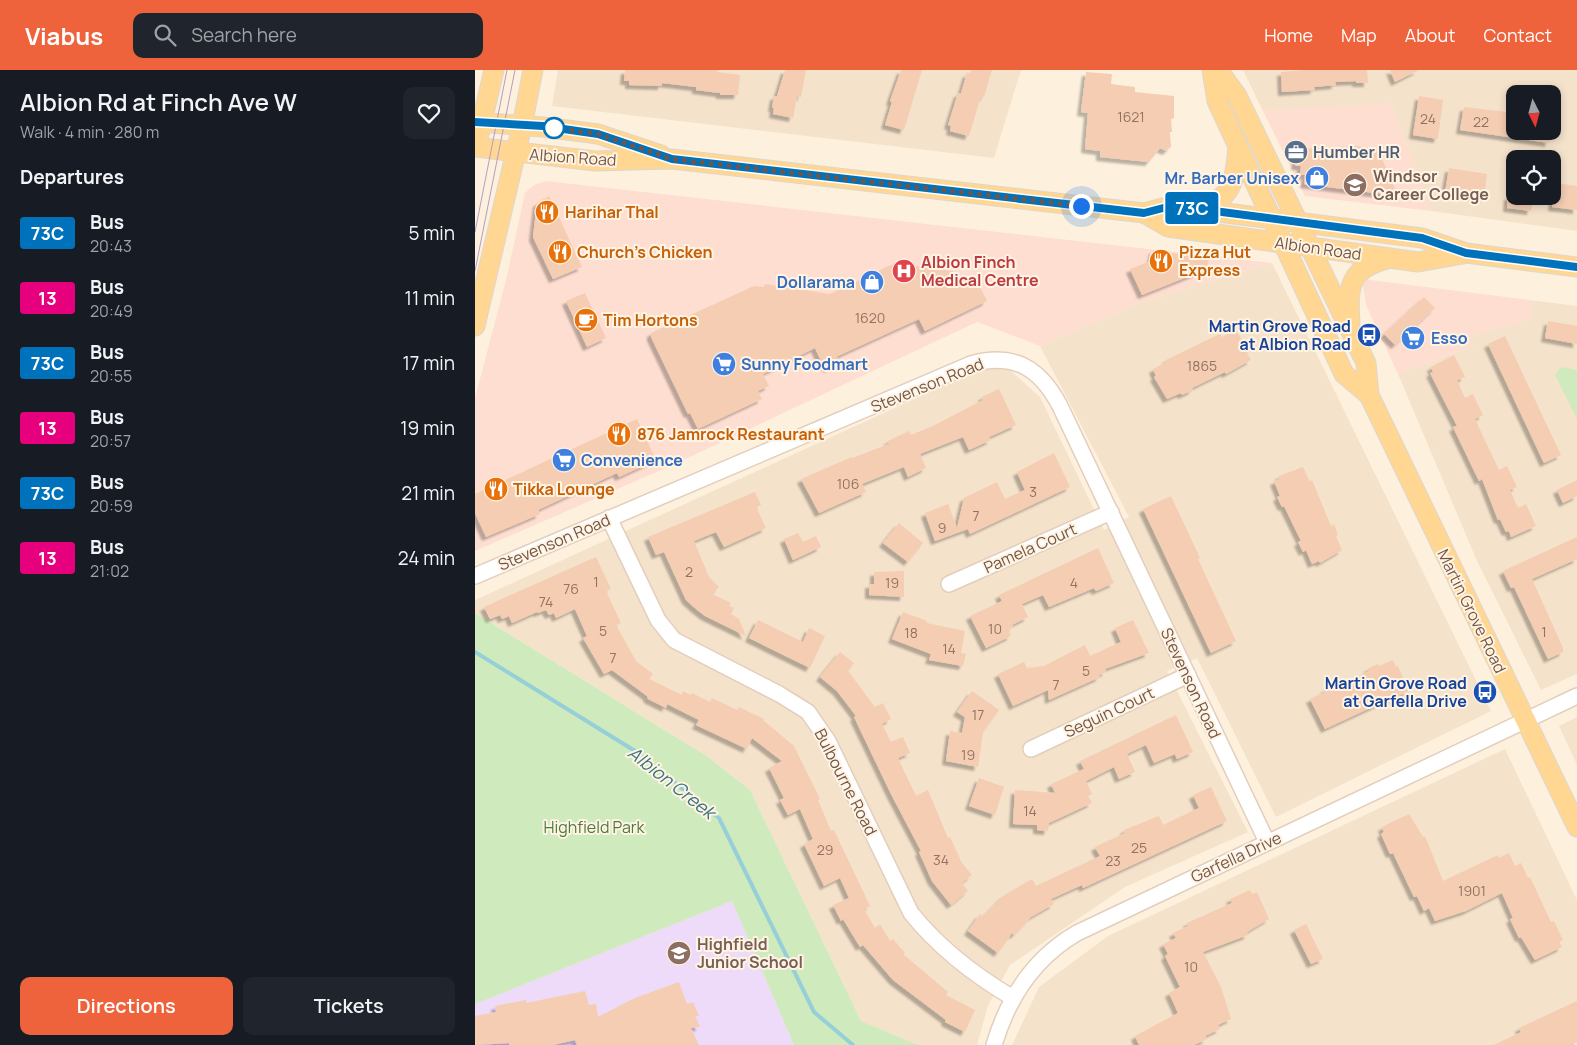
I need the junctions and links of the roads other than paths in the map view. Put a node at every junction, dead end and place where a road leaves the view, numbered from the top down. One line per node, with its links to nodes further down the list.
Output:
1 (495, 70): 5 (main road)
2 (533, 70): 6 (main road)
3 (1212, 70): 7 (main road, Martin Grove Road)
4 (1218, 70): 14 (main road, Martin Grove Road)
5 (479, 123): 6 (main road, Albion Road); 8 (main road)
6 (522, 126): 9 (main road); 10 (main road, Albion Road)
7 (1238, 146): 11 (main road); 13 (main road, Martin Grove Road)
8 (475, 149): 9 (main road, Albion Road)
9 (515, 152): 10 (main road, Albion Road); 20 (main road)
10 (672, 159): 12 (main road, Albion Road)
11 (1191, 208): 12 (main road, Albion Road); 13 (main road, Albion Road)
12 (1144, 213): 15 (main road, Albion Road)
13 (1272, 219): 14 (main road, Albion Road); 15 (main road, Martin Grove Road)
14 (1298, 222): 16 (main road, Martin Grove Road); 17 (main road, Albion Road)
15 (1284, 243): 16 (main road, Albion Road); 22 (main road, Martin Grove Road)
16 (1310, 247): 18 (main road, Albion Road); 21 (main road, Martin Grove Road)
17 (1466, 253): 18 (main road, Albion Road); 19 (main road, Albion Road)
18 (1392, 258): 21 (main road)
19 (1577, 267)
20 (475, 326)
21 (1351, 332): 22 (main road, Martin Grove Road)
22 (1369, 395): 29 (main road, Martin Grove Road)
23 (1111, 512): 24 (street, Stevenson Road); 26 (street, Pamela Court); 27 (street, Stevenson Road)
24 (609, 518): 25 (street, Stevenson Road); 33 (street, Bulbourne Road)
25 (475, 576)
26 (949, 584)
27 (1188, 675): 30 (street, Seguin Court); 32 (street, Stevenson Road)
28 (1577, 696): 29 (street, Garfella Drive)
29 (1524, 720): 31 (main road, Martin Grove Road); 32 (street, Garfella Drive)
30 (1031, 749)
31 (1577, 827)
32 (1267, 842): 33 (street, Garfella Drive)
33 (1013, 998): 34 (street, Garfella Drive)
34 (994, 1045)

